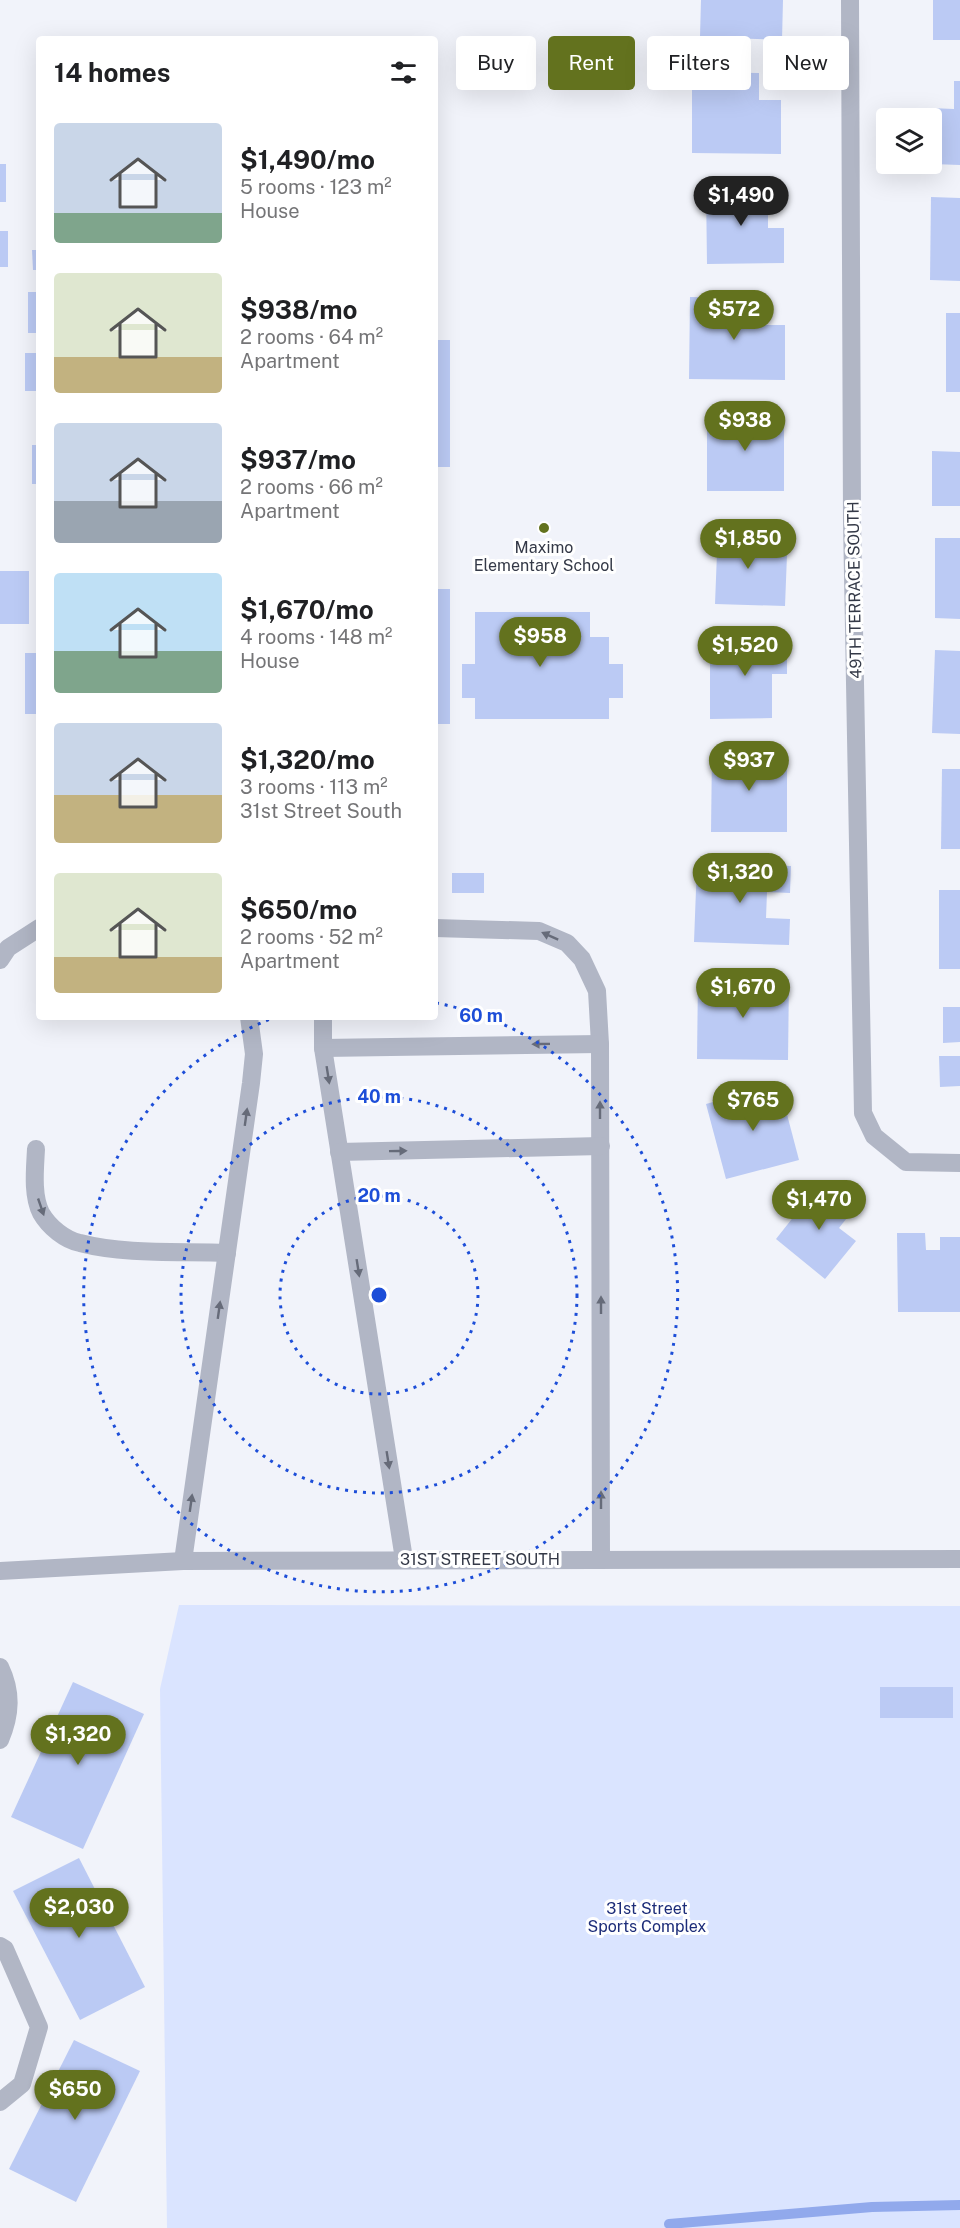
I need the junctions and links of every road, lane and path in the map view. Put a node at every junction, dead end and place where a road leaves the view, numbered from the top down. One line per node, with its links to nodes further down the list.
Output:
1 (850, 0): 12 (street, 49TH TERRACE SOUTH)
2 (438, 928): 7 (street, one-way to 2)
3 (36, 930): 4 (street)
4 (0, 960)
5 (249, 1020): 13 (street, one-way to 5)
6 (322, 1020): 8 (street)
7 (600, 1044): 8 (street, one-way to 8); 9 (street, one-way to 7)
8 (323, 1048): 11 (street, one-way to 11)
9 (600, 1146): 11 (street, one-way to 9); 15 (street, one-way to 9)
10 (36, 1149): 13 (street, one-way to 13)
11 (339, 1152): 14 (street, one-way to 14)
12 (960, 1163)
13 (227, 1254): 17 (street, one-way to 13)
14 (404, 1559): 15 (street, 31ST STREET SOUTH); 17 (street, 31ST STREET SOUTH)
15 (601, 1559): 16 (street, 31ST STREET SOUTH)
16 (960, 1559)
17 (183, 1561): 18 (street, 31ST STREET SOUTH)
18 (0, 1571)
19 (0, 1667): 20 (street)
20 (0, 1740)
21 (0, 1946): 22 (street)
22 (0, 2102)

